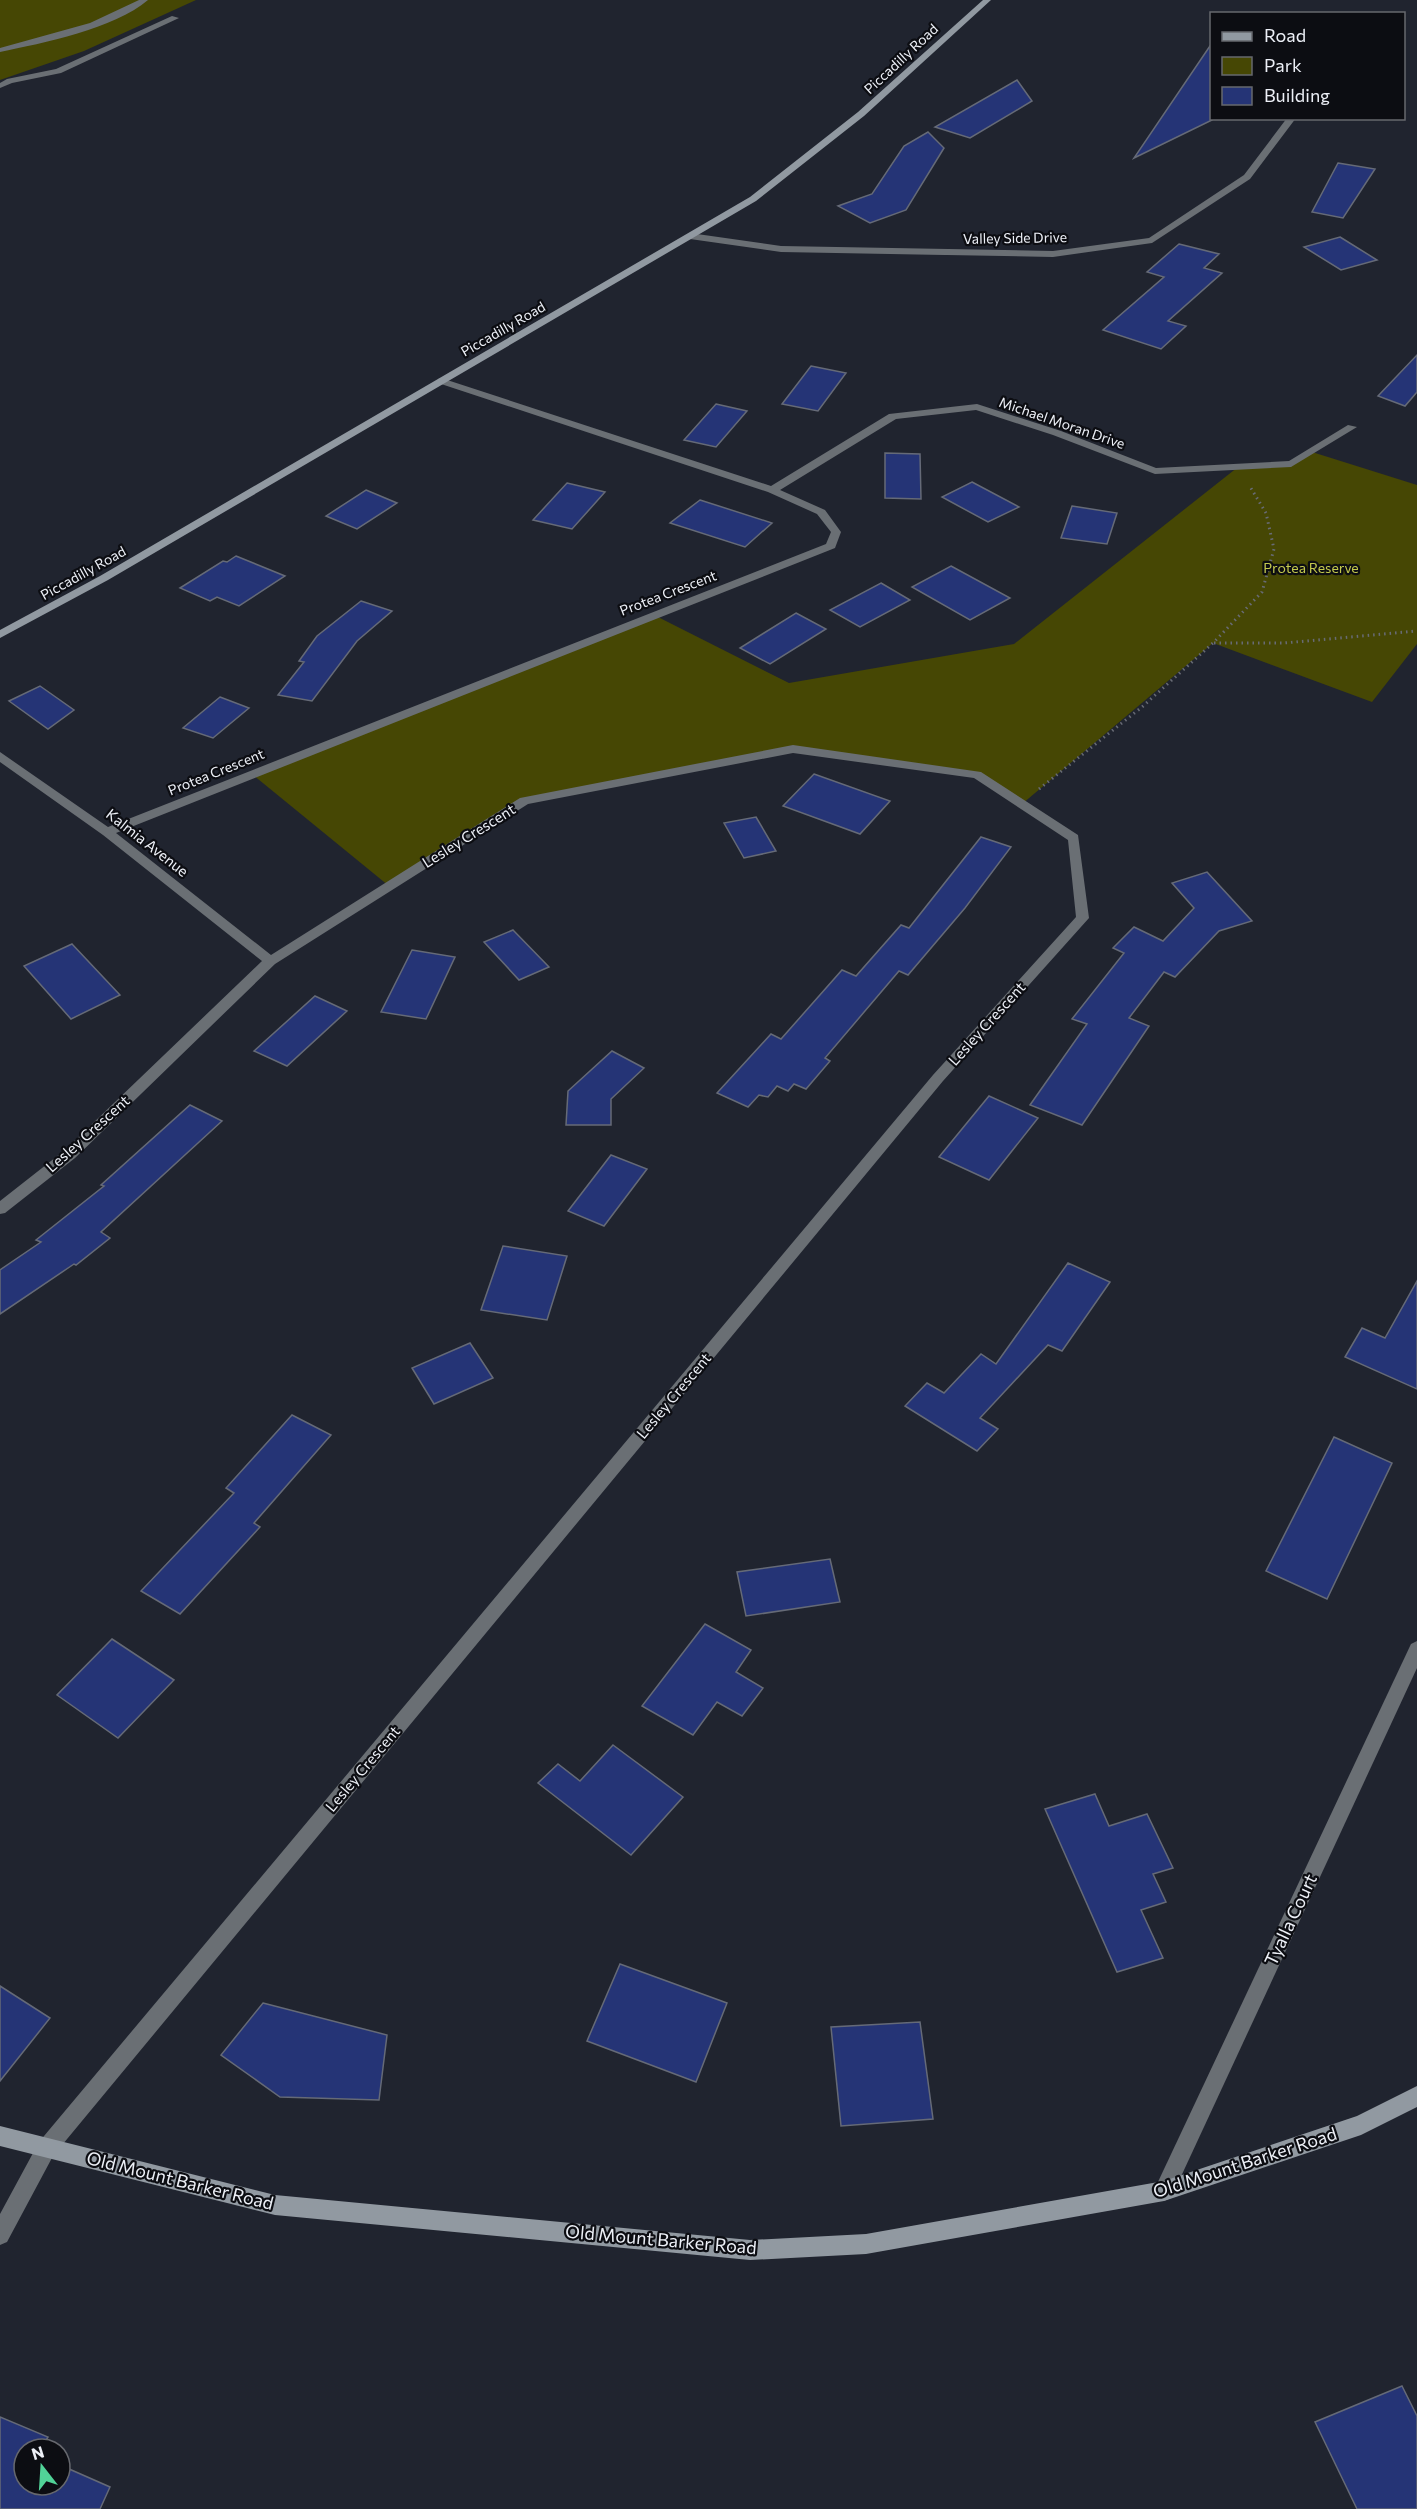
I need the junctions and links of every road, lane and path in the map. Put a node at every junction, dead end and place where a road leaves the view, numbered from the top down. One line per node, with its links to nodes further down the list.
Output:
1 (144, 0): 4 (street)
2 (987, 0): 7 (main road, Piccadilly Road)
3 (175, 18): 5 (street)
4 (0, 50)
5 (0, 86)
6 (1291, 120): 7 (street, Valley Side Drive)
7 (690, 236): 8 (main road, Piccadilly Road)
8 (441, 381): 11 (street, Protea Crescent); 13 (main road, Piccadilly Road)
9 (1352, 427): 10 (street, Michael Moran Drive)
10 (1238, 467): 11 (street, Michael Moran Drive); 14 (path)
11 (772, 490): 17 (street, Protea Crescent)
12 (1417, 631): 14 (path)
13 (0, 635)
14 (1213, 643): 16 (path)
15 (0, 756): 17 (street, Kalmia Avenue)
16 (1022, 804): 18 (street, Lesley Crescent); 23 (street, Lesley Crescent)
17 (107, 832): 18 (street, Kalmia Avenue)
18 (270, 961): 19 (street, Lesley Crescent)
19 (0, 1209)
20 (1417, 1649): 24 (street, Tyalla Court)
21 (1417, 2096): 24 (main road, Old Mount Barker Road)
22 (0, 2136): 23 (main road, Old Mount Barker Road)
23 (46, 2149): 24 (main road, Old Mount Barker Road); 25 (street)
24 (1164, 2191)
25 (0, 2235)

